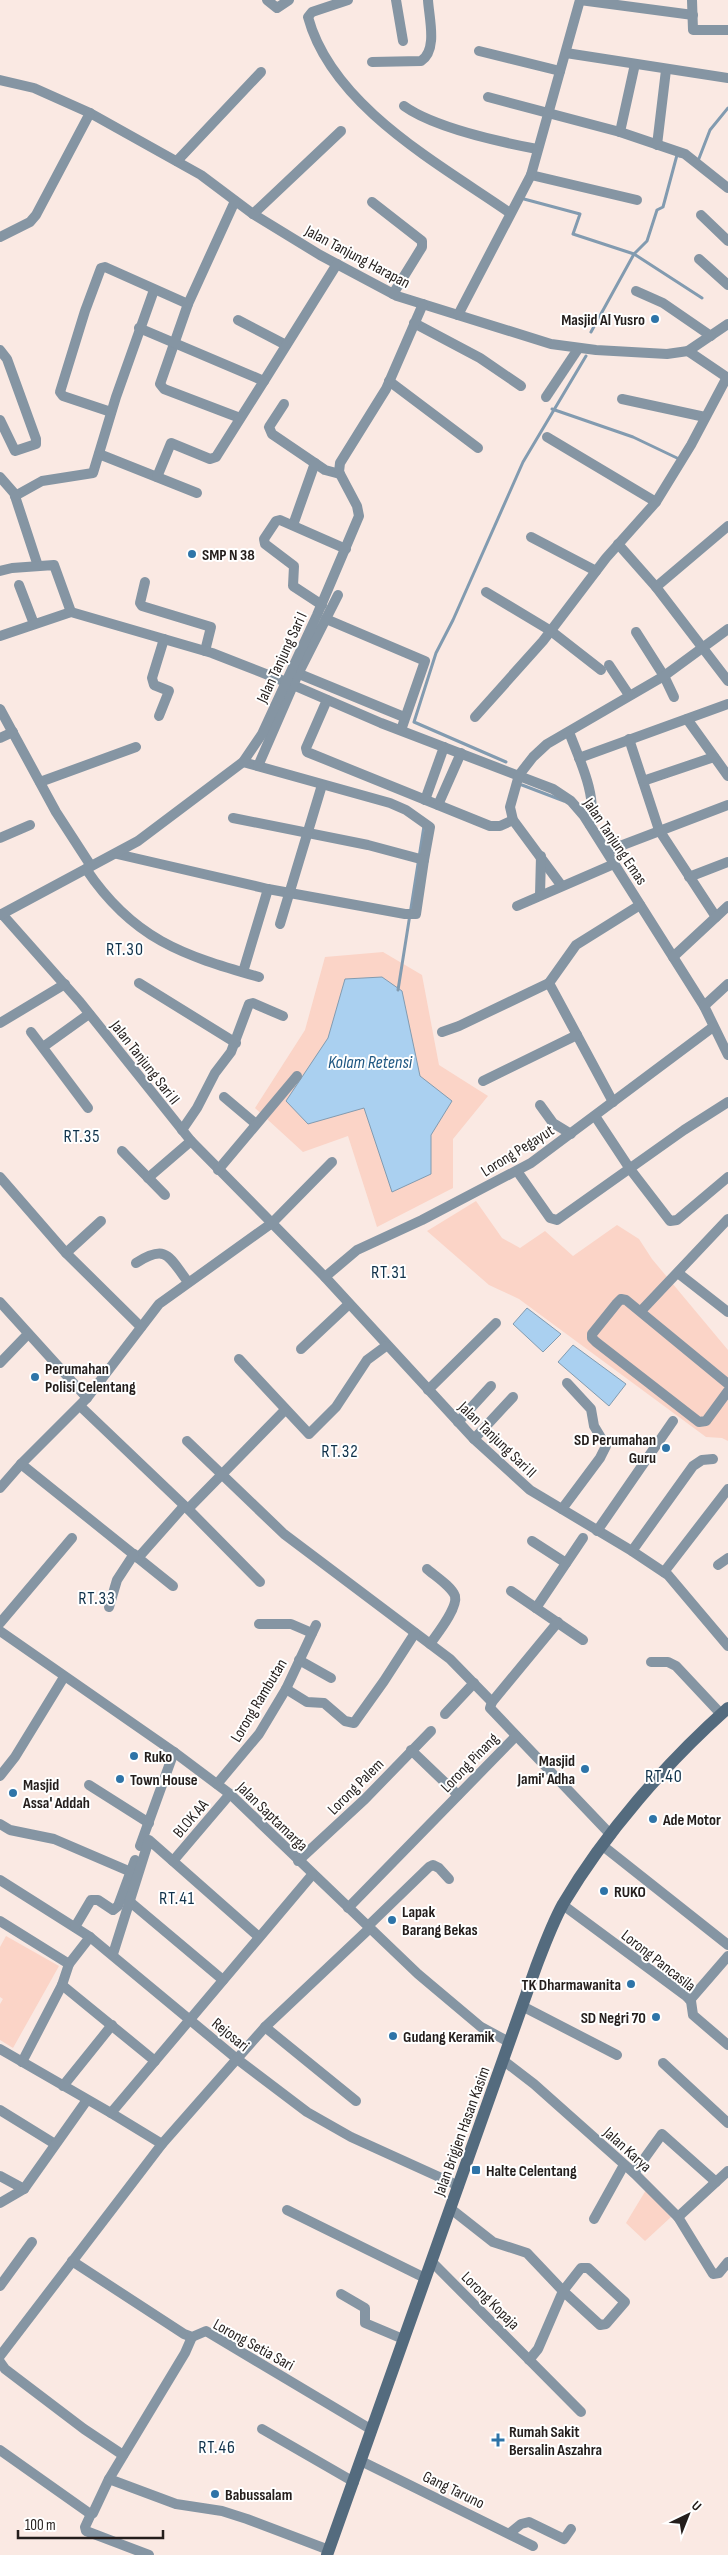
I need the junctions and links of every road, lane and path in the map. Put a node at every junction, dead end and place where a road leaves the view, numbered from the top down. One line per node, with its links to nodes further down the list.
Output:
1 (267, 0): 2 (street)
2 (289, 0)
3 (348, 0): 34 (street)
4 (396, 0): 10 (street)
5 (428, 0): 13 (street)
6 (580, 0): 8 (street); 12 (street)
7 (692, 0): 8 (street)
8 (693, 15): 9 (street)
9 (728, 30)
10 (403, 41)
11 (480, 51): 16 (street)
12 (566, 53): 14 (street); 16 (street)
13 (372, 62)
14 (635, 64): 15 (street); 25 (street)
15 (666, 70): 18 (street); 26 (street)
16 (560, 71): 22 (street)
17 (261, 72): 28 (street)
18 (728, 78)
19 (0, 80): 23 (street, Jalan Tanjung Harapan)
20 (488, 96): 22 (street)
21 (404, 106): 27 (street)
22 (548, 112): 25 (street); 27 (street)
23 (90, 113): 28 (street, Jalan Tanjung Harapan); 37 (street)
24 (341, 131): 35 (street)
25 (620, 132): 26 (street)
26 (657, 145): 30 (street)
27 (537, 149): 29 (street)
28 (177, 161): 32 (street, Jalan Tanjung Harapan)
29 (531, 175): 31 (street); 34 (street)
30 (728, 188)
31 (637, 200)
32 (235, 201): 35 (street, Jalan Tanjung Harapan); 45 (street)
33 (372, 202): 44 (street)
34 (510, 213): 47 (street)
35 (253, 214): 40 (street, Jalan Tanjung Harapan)
36 (701, 215): 38 (street)
37 (0, 237)
38 (728, 241)
39 (699, 259): 41 (street)
40 (337, 264): 44 (street, Jalan Tanjung Harapan); 54 (street)
41 (728, 285)
42 (154, 290): 45 (street); 51 (street); 65 (street)
43 (636, 291): 52 (street)
44 (393, 294): 46 (street, Jalan Tanjung Harapan)
45 (188, 304): 53 (street)
46 (423, 304): 47 (street, Jalan Tanjung Harapan); 49 (street)
47 (458, 315): 55 (street, Jalan Tanjung Harapan)
48 (238, 320): 54 (street)
49 (414, 322): 60 (street); 61 (street)
50 (728, 324): 52 (street)
51 (139, 328): 53 (street); 65 (street)
52 (711, 336): 57 (street)
53 (175, 342): 59 (street); 67 (street)
54 (286, 345): 59 (street)
55 (578, 349): 57 (street, Jalan Tanjung Harapan); 62 (street)
56 (0, 350): 68 (street)
57 (688, 351): 58 (street)
58 (727, 377): 66 (street)
59 (264, 381): 67 (street)
60 (389, 381): 70 (street); 73 (street)
61 (521, 386)
62 (546, 397)
63 (622, 399): 66 (street)
64 (284, 404): 72 (street)
65 (111, 412): 71 (street)
66 (705, 417): 78 (street)
67 (240, 418): 74 (street)
68 (0, 420)
69 (548, 437): 78 (street)
70 (478, 448)
71 (99, 454): 74 (street); 77 (street)
72 (315, 463): 73 (street); 79 (street)
73 (340, 474): 83 (street, Jalan Tanjung Sari I)
74 (157, 476): 76 (street)
75 (0, 477): 77 (street)
76 (197, 493)
77 (15, 496): 84 (street)
78 (656, 502): 82 (street)
79 (293, 525): 83 (street); 92 (street)
80 (728, 526): 89 (street)
81 (531, 537): 85 (street)
82 (618, 544): 85 (street); 89 (street)
83 (346, 549): 92 (street, Jalan Tanjung Sari I)
84 (38, 566): 86 (street); 93 (street)
85 (596, 571): 97 (street)
86 (0, 572)
87 (145, 582): 102 (street)
88 (19, 586): 95 (street)
89 (656, 587): 101 (street)
90 (486, 592): 97 (street)
91 (338, 595): 94 (street)
92 (322, 605): 103 (street, Jalan Tanjung Sari I)
93 (71, 612): 95 (street); 100 (street, Jalan Tanjung Emas)
94 (326, 619): 103 (street); 113 (street)
95 (34, 624): 99 (street)
96 (728, 629): 101 (street)
97 (551, 631): 107 (street); 114 (street)
98 (636, 632): 104 (street)
99 (0, 636)
100 (164, 639): 102 (street, Jalan Tanjung Emas); 112 (street)
101 (704, 648): 104 (street); 105 (street)
102 (205, 651): 106 (street, Jalan Tanjung Emas)
103 (295, 672): 106 (street, Jalan Tanjung Sari I); 113 (street)
104 (664, 676): 107 (street); 108 (street)
105 (728, 681)
106 (290, 683): 109 (street, Jalan Tanjung Emas); 125 (street, Jalan Tanjung Sari I); 126 (street)
107 (630, 695): 118 (street)
108 (674, 697)
109 (327, 700): 116 (street, Jalan Tanjung Emas); 132 (street)
110 (728, 704): 115 (street)
111 (0, 709): 117 (street)
112 (160, 716)
113 (404, 717): 116 (street)
114 (475, 717)
115 (687, 719): 120 (street); 123 (street)
116 (401, 730): 122 (street, Jalan Tanjung Emas)
117 (12, 732): 119 (street); 130 (street)
118 (569, 732): 124 (street); 127 (street)
119 (0, 738)
120 (629, 739): 124 (street); 129 (street)
121 (136, 747): 130 (street)
122 (452, 750): 127 (street, Jalan Tanjung Emas); 132 (street); 132 (street)
123 (714, 757): 128 (street); 129 (street)
124 (579, 758): 137 (street)
125 (243, 762): 126 (street); 142 (street, Jalan Tanjung Sari I)
126 (258, 766): 131 (street)
127 (520, 775): 135 (street); 137 (street, Jalan Tanjung Emas)
128 (728, 776)
129 (643, 781): 138 (street)
130 (40, 782): 147 (street)
131 (322, 785): 139 (street); 144 (street)
132 (432, 803): 135 (street)
133 (728, 805): 138 (street)
134 (233, 818): 139 (street)
135 (513, 820): 143 (street)
136 (30, 825): 140 (street)
137 (590, 825): 141 (street, Jalan Tanjung Emas)
138 (659, 830): 141 (street); 148 (street)
139 (307, 833): 144 (street); 151 (street)
140 (0, 838)
141 (607, 852): 146 (street, Jalan Tanjung Emas)
142 (117, 854): 147 (street, Jalan Tanjung Sari I); 150 (street)
143 (541, 856): 149 (street); 152 (street)
144 (420, 859): 151 (street)
145 (728, 862): 148 (street)
146 (614, 864): 149 (street); 153 (street, Jalan Tanjung Emas)
147 (89, 868): 156 (street, Jalan Tanjung Sari I); 160 (street)
148 (689, 877): 157 (street)
149 (561, 886): 152 (street)
150 (268, 889): 151 (street); 160 (street)
151 (288, 893): 158 (street)
152 (540, 895): 154 (street)
153 (640, 905): 159 (street, Jalan Tanjung Emas); 163 (street)
154 (517, 906)
155 (728, 906): 157 (street)
156 (1, 914): 164 (street, Jalan Tanjung Sari II)
157 (716, 917): 159 (street)
158 (280, 924)
159 (673, 957): 166 (street, Jalan Tanjung Emas)
160 (243, 972): 161 (street)
161 (259, 977)
162 (139, 983): 174 (street)
163 (549, 983): 172 (street); 173 (street)
164 (65, 984): 167 (street, Jalan Tanjung Sari II); 169 (street)
165 (728, 984): 166 (street)
166 (704, 1006): 170 (street, Jalan Tanjung Emas)
167 (89, 1014): 175 (street); 186 (street, Jalan Tanjung Sari II)
168 (283, 1016): 174 (street)
169 (0, 1024)
170 (713, 1027): 176 (street, Jalan Tanjung Emas); 180 (street, Lorong Pegayut)
171 (31, 1032): 175 (street)
172 (442, 1032)
173 (577, 1034): 178 (street); 180 (street)
174 (236, 1043): 186 (street)
175 (43, 1047): 183 (street)
176 (728, 1055)
177 (298, 1076): 185 (street)
178 (482, 1081)
179 (224, 1097): 185 (street)
180 (612, 1102): 184 (street, Lorong Pegayut)
181 (728, 1102): 191 (street)
182 (540, 1105): 187 (street)
183 (88, 1108)
184 (595, 1116): 187 (street, Lorong Pegayut); 191 (street)
185 (256, 1124): 192 (street)
186 (182, 1130): 188 (street, Jalan Tanjung Sari II)
187 (571, 1134): 193 (street, Lorong Pegayut)
188 (191, 1141): 192 (street, Jalan Tanjung Sari II); 195 (street)
189 (122, 1150): 195 (street)
190 (332, 1162): 200 (street)
191 (630, 1169): 193 (street); 196 (street)
192 (218, 1170): 200 (street, Jalan Tanjung Sari II)
193 (517, 1172): 204 (street, Lorong Pegayut)
194 (0, 1177): 201 (street)
195 (148, 1178): 197 (street)
196 (728, 1178)
197 (165, 1195)
198 (728, 1219): 203 (street)
199 (101, 1221): 201 (street)
200 (272, 1223): 204 (street, Jalan Tanjung Sari II); 205 (street)
201 (66, 1253): 211 (street)
202 (136, 1263): 205 (street)
203 (678, 1273): 208 (street); 209 (street)
204 (325, 1277): 207 (street, Jalan Tanjung Sari II)
205 (188, 1282): 211 (street)
206 (0, 1302): 212 (street)
207 (349, 1304): 213 (street, Jalan Tanjung Sari II); 214 (street)
208 (726, 1306)
209 (642, 1311): 218 (street); 221 (street)
210 (496, 1323): 220 (street)
211 (141, 1327): 223 (street)
212 (28, 1334): 216 (street); 223 (street)
213 (386, 1346): 220 (street, Jalan Tanjung Sari II); 224 (street)
214 (302, 1349)
215 (239, 1359): 224 (street)
216 (0, 1363)
217 (568, 1382): 235 (street)
218 (728, 1384)
219 (491, 1386): 226 (street)
220 (428, 1390): 226 (street, Jalan Tanjung Sari II)
221 (728, 1391)
222 (512, 1398): 227 (street)
223 (83, 1402): 230 (street); 234 (street)
224 (286, 1410): 231 (street)
225 (672, 1421): 236 (street)
226 (458, 1422): 227 (street, Jalan Tanjung Sari II)
227 (474, 1440): 235 (street, Jalan Tanjung Sari II)
228 (187, 1441): 231 (street)
229 (714, 1459): 240 (street)
230 (21, 1464): 232 (street); 241 (street)
231 (222, 1475): 234 (street); 256 (street)
232 (0, 1488)
233 (728, 1489): 246 (street)
234 (186, 1508): 241 (street); 247 (street)
235 (562, 1509): 236 (street, Jalan Tanjung Sari II)
236 (597, 1531): 240 (street, Jalan Tanjung Sari II)
237 (72, 1538): 253 (street)
238 (583, 1538): 243 (street)
239 (532, 1541): 243 (street)
240 (632, 1551): 246 (street, Jalan Tanjung Sari II)
241 (136, 1556): 248 (street); 250 (street)
242 (728, 1558): 244 (street)
243 (566, 1563): 251 (street)
244 (718, 1565)
245 (427, 1569): 258 (street)
246 (664, 1572): 259 (street, Jalan Tanjung Sari II)
247 (260, 1582)
248 (173, 1586)
249 (511, 1592): 251 (street)
250 (109, 1607)
251 (536, 1608): 252 (street)
252 (558, 1622): 257 (street); 266 (street)
253 (0, 1623)
254 (259, 1624): 260 (street, Lorong Rambutan)
255 (0, 1631): 262 (street, Jalan Saptamarga)
256 (414, 1633): 258 (street); 265 (street)
257 (583, 1640)
258 (430, 1644): 264 (street)
259 (728, 1646)
260 (299, 1660): 263 (street); 265 (street, Lorong Rambutan)
261 (651, 1662): 267 (street)
262 (64, 1677): 272 (street, Jalan Saptamarga); 273 (street)
263 (331, 1678)
264 (474, 1683): 266 (street); 268 (street)
265 (286, 1689): 274 (street, Lorong Rambutan)
266 (492, 1702): 270 (street)
267 (725, 1711): 280 (street, Jalan Brigjen Hasan Kasim)
268 (445, 1714)
269 (431, 1730): 271 (street, Lorong Palem)
270 (516, 1736): 277 (street, Lorong Pinang); 280 (street, Lorong Pinang)
271 (411, 1750): 277 (street); 283 (street, Lorong Palem)
272 (174, 1752): 274 (street, Jalan Saptamarga); 278 (street)
273 (0, 1776)
274 (217, 1784): 276 (street, Jalan Saptamarga)
275 (88, 1785): 278 (street)
276 (230, 1794): 282 (street, BLOK AA); 283 (street, Jalan Saptamarga)
277 (458, 1796): 290 (street, Lorong Pinang)
278 (149, 1823): 284 (street)
279 (0, 1824): 284 (street)
280 (611, 1835): 281 (street, Jalan Brigjen Hasan Kasim)
281 (603, 1846): 289 (street, Jalan Brigjen Hasan Kasim); 296 (street)
282 (173, 1861): 288 (street); 295 (street)
283 (298, 1861): 285 (street, Jalan Saptamarga)
284 (131, 1872): 292 (street)
285 (312, 1875): 290 (street, Jalan Saptamarga); 295 (street)
286 (449, 1879): 293 (street)
287 (0, 1880): 292 (street, Rejosari)
288 (129, 1901): 297 (street); 300 (street)
289 (562, 1905): 302 (street, Lorong Pancasila); 303 (street, Jalan Brigjen Hasan Kasim)
290 (348, 1908): 293 (street, Jalan Saptamarga)
291 (0, 1921): 299 (street)
292 (75, 1927): 294 (street, Rejosari)
293 (369, 1927): 306 (street); 307 (street, Jalan Saptamarga)
294 (90, 1936): 297 (street, Rejosari); 299 (street)
295 (259, 1937): 300 (street)
296 (728, 1946)
297 (113, 1954): 304 (street, Rejosari)
298 (728, 1956): 302 (street)
299 (70, 1964): 301 (street)
300 (223, 1980): 304 (street)
301 (62, 1985): 305 (street); 314 (street)
302 (690, 2000): 308 (street, Lorong Pancasila)
303 (522, 2006): 307 (street, Jalan Brigjen Hasan Kasim); 310 (street)
304 (188, 2019): 311 (street, Rejosari); 312 (street)
305 (112, 2025): 312 (street); 316 (street)
306 (265, 2027): 311 (street); 318 (street)
307 (509, 2042): 313 (street, Jalan Brigjen Hasan Kasim)
308 (728, 2045)
309 (1, 2051): 314 (street)
310 (617, 2055)
311 (237, 2059): 323 (street); 329 (street, Rejosari)
312 (155, 2060): 320 (street)
313 (504, 2061): 324 (street, Jalan Karya); 329 (street, Jalan Brigjen Hasan Kasim)
314 (22, 2062): 316 (street)
315 (663, 2064): 321 (street)
316 (63, 2086): 317 (street)
317 (86, 2100): 320 (street); 322 (street)
318 (356, 2100)
319 (0, 2110): 322 (street)
320 (111, 2112): 323 (street)
321 (728, 2123)
322 (55, 2144): 330 (street)
323 (162, 2144): 337 (street)
324 (624, 2166): 326 (street, Jalan Karya); 335 (street)
325 (728, 2171): 328 (street)
326 (634, 2173): 328 (street); 334 (street, Jalan Karya)
327 (0, 2176): 330 (street)
328 (716, 2182): 334 (street)
329 (459, 2186): 332 (street, Jalan Brigjen Hasan Kasim)
330 (24, 2189): 331 (street)
331 (0, 2203)
332 (451, 2209): 338 (street, Jalan Brigjen Hasan Kasim); 342 (street)
333 (287, 2210): 340 (street)
334 (678, 2217): 339 (street, Jalan Karya)
335 (594, 2219)
336 (32, 2242): 341 (street)
337 (72, 2261): 344 (street, Lorong Setia Sari); 346 (street)
338 (432, 2261): 340 (street, Jalan Brigjen Hasan Kasim); 347 (street, Lorong Kopaja)
339 (728, 2262)
340 (424, 2278): 345 (street, Jalan Brigjen Hasan Kasim)
341 (0, 2286)
342 (563, 2291): 342 (street); 347 (street)
343 (341, 2294): 345 (street)
344 (192, 2337): 351 (street, Lorong Setia Sari); 353 (street)
345 (403, 2339): 351 (street, Jalan Brigjen Hasan Kasim)
346 (0, 2356)
347 (529, 2360): 349 (street, Lorong Kopaja)
348 (0, 2362): 353 (street)
349 (581, 2412)
350 (262, 2429): 356 (street)
351 (372, 2430): 354 (street, Jalan Brigjen Hasan Kasim)
352 (0, 2450): 357 (street)
353 (123, 2455): 355 (street)
354 (361, 2461): 356 (street, Jalan Brigjen Hasan Kasim); 359 (street, Gang Taruno)
355 (109, 2479): 357 (street); 361 (street)
356 (354, 2482): 361 (street, Jalan Brigjen Hasan Kasim)
357 (91, 2514): 362 (street)
358 (571, 2529): 359 (street)
359 (510, 2533): 360 (street, Gang Taruno)
360 (533, 2546)
361 (328, 2553)
362 (149, 2555)

